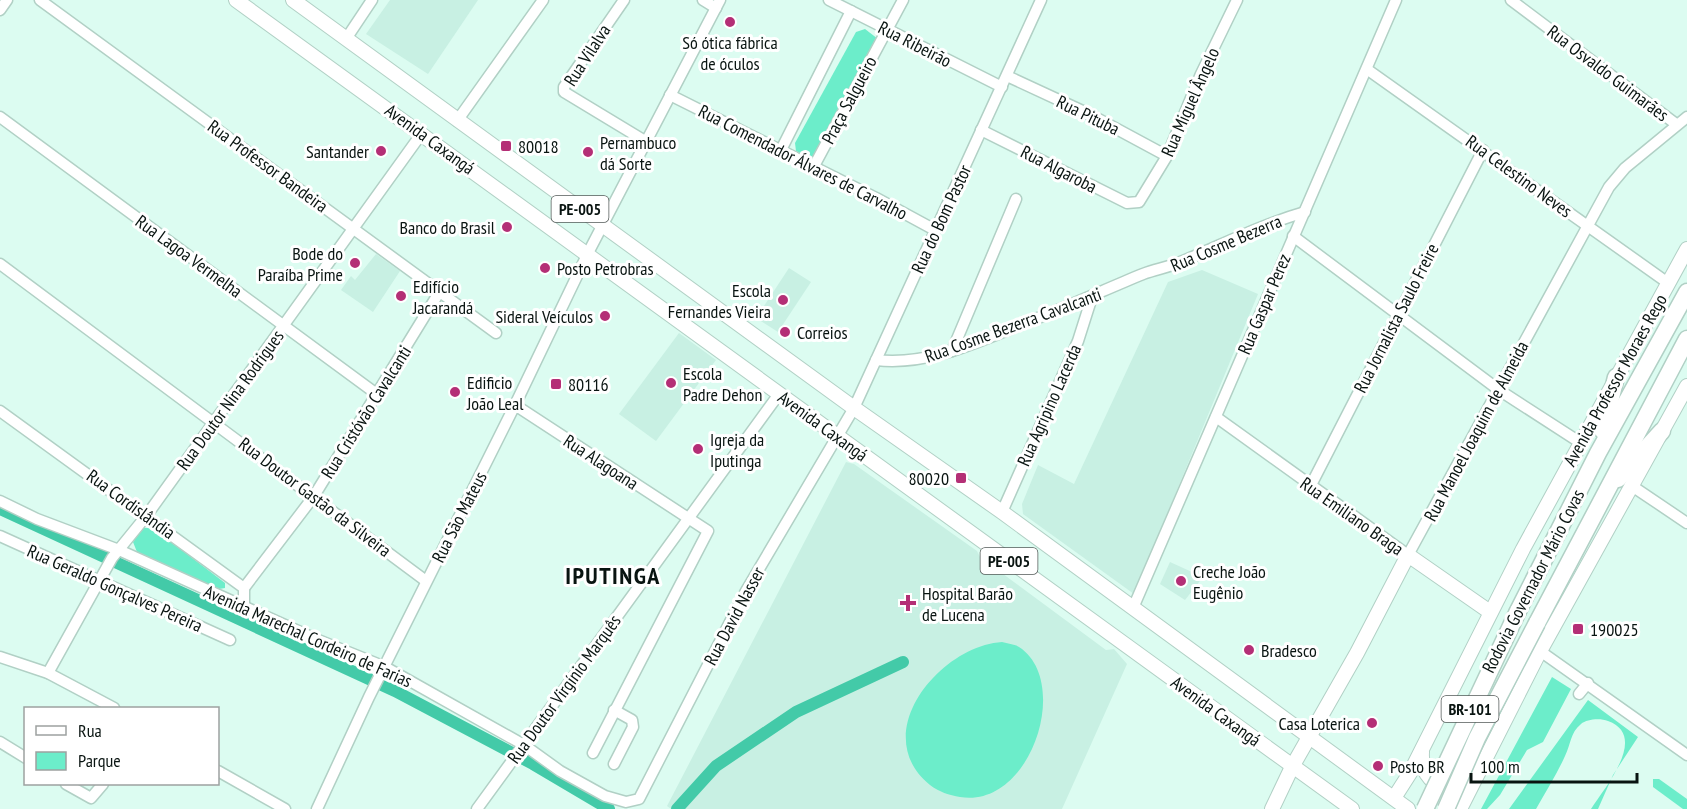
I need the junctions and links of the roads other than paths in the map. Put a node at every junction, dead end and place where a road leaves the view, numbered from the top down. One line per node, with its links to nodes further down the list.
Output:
1 (7, 0): 16 (street)
2 (40, 0): 40 (street, Rua Professor Bandeira)
3 (236, 0): 29 (main road, Avenida Caxangá / PE-005)
4 (293, 0): 19 (main road, Avenida Caxangá / PE-005)
5 (372, 0): 19 (street)
6 (543, 0): 26 (street)
7 (624, 0): 30 (street, Rua Vilalva)
8 (703, 0): 15 (street)
9 (829, 0): 17 (street, Rua Ribeirão)
10 (903, 0): 18 (street, Praça Salgueiro)
11 (1041, 0): 21 (street, Rua do Bom Pastor)
12 (1237, 0): 33 (street, Rua Miguel Ângelo)
13 (1396, 0): 20 (street, Rua Gaspar Perez)
14 (1511, 0): 27 (street, Rua Osvaldo Guimarães)
15 (718, 4): 23 (street, Rua São Mateus)
16 (0, 10)
17 (851, 11): 18 (street, Rua Ribeirão); 31 (street, Praça Salgueiro)
18 (886, 30): 22 (street, Rua Ribeirão); 34 (street, Praça Salgueiro)
19 (346, 39): 26 (main road, Avenida Caxangá / PE-005)
20 (1368, 70): 32 (street, Rua Celestino Neves); 37 (street, Rua Gaspar Perez)
21 (1007, 76): 22 (street, Rua do Bom Pastor); 33 (street, Rua Pituba)
22 (1002, 87): 28 (street, Rua do Bom Pastor)
23 (670, 95): 30 (street, Rua São Mateus); 31 (street, Rua Comendador Álvares de Carvalho)
24 (0, 117): 52 (street, Rua Lagoa Vermelha)
25 (1687, 117): 27 (street, Rua Manoel Joaquim de Almeida)
26 (458, 120): 38 (main road, Avenida Caxangá / PE-005)
27 (1676, 124): 39 (street, Rua Manoel Joaquim de Almeida)
28 (981, 130): 36 (street, Rua Algaroba); 41 (street, Rua do Bom Pastor)
29 (422, 133): 40 (street, Rua Doutor Nina Rodrigues); 44 (main road, Avenida Caxangá / PE-005)
30 (645, 141): 38 (street, Rua São Mateus)
31 (781, 150): 34 (street, Rua Comendador Álvares de Carvalho)
32 (1483, 150): 39 (street, Rua Celestino Neves); 51 (street, Rua Jornalista Saulo Freire)
33 (1167, 156): 36 (street, Rua Miguel Ângelo)
34 (813, 168): 41 (street, Rua Comendador Álvares de Carvalho)
35 (1016, 199): 55 (street)
36 (1139, 202)
37 (1305, 212): 42 (street, Rua Gaspar Perez); 46 (street, Rua Cosme Bezerra)
38 (602, 225): 44 (street, Rua São Mateus); 63 (main road, Avenida Caxangá / PE-005)
39 (1587, 225): 47 (street, Rua Celestino Neves); 59 (street, Rua Manoel Joaquim de Almeida)
40 (354, 228): 48 (street, Rua Professor Bandeira); 52 (street, Rua Doutor Nina Rodrigues)
41 (935, 230): 56 (street, Rua do Bom Pastor)
42 (1293, 236): 51 (street); 65 (street, Rua Gaspar Perez)
43 (1687, 249): 47 (main road, Avenida Professor Moraes Rego)
44 (588, 253): 60 (main road, Avenida Caxangá / PE-005); 62 (street, Rua São Mateus)
45 (0, 264): 66 (street, Rua Doutor Gastão da Silveira)
46 (1146, 273): 50 (street, Rua Cosme Bezerra Cavalcanti)
47 (1668, 283): 57 (main road, Avenida Professor Moraes Rego)
48 (440, 291): 53 (street, Rua Professor Bandeira); 61 (street, Rua Cristóvão Cavalcanti)
49 (1687, 292): 70 (highway, BR-101)
50 (1092, 297): 55 (street, Rua Cosme Bezerra Cavalcanti); 76 (street, Rua Agripino Lacerda)
51 (1399, 316): 59 (street); 72 (street, Rua Jornalista Saulo Freire)
52 (284, 325): 61 (street, Rua Lagoa Vermelha); 66 (street, Rua Doutor Nina Rodrigues)
53 (496, 333)
54 (1687, 339): 73 (highway, BR-101)
55 (952, 351): 56 (street, Rua Cosme Bezerra Cavalcanti)
56 (876, 360): 63 (street, Rua do Bom Pastor)
57 (1616, 377): 69 (main road, Avenida Professor Moraes Rego); 70 (highway)
58 (1687, 386): 67 (main road)
59 (1499, 390): 69 (street); 82 (street, Rua Manoel Joaquim de Almeida)
60 (779, 394): 68 (main road, Avenida Caxangá / PE-005); 78 (street, Rua Doutor Virgínio Marquês)
61 (378, 395): 74 (street, Rua Cristóvão Cavalcanti)
62 (515, 405): 78 (street, Rua Alagoana); 84 (street, Rua São Mateus)
63 (854, 408): 68 (street, Rua do Bom Pastor); 76 (main road, Avenida Caxangá / PE-005)
64 (0, 411): 77 (street, Rua Cordislândia)
65 (1215, 417): 72 (street, Rua Emiliano Braga); 87 (street, Rua Gaspar Perez)
66 (214, 421): 74 (street, Rua Doutor Gastão da Silveira); 77 (street, Rua Doutor Nina Rodrigues)
67 (1662, 431): 71 (main road); 73 (highway)
68 (837, 436): 106 (main road, Avenida Caxangá / PE-005); 112 (street, Rua David Nasser)
69 (1581, 442): 88 (main road, Avenida Professor Moraes Rego)
70 (1598, 453): 119 (highway, Rodovia Governador Mário Covas / BR-101, bridge)
71 (1632, 486): 79 (street); 90 (main road)
72 (1310, 487): 82 (street, Rua Emiliano Braga)
73 (1609, 489): 120 (highway, Rodovia Governador Mário Covas / BR-101, bridge)
74 (314, 496): 84 (street, Rua Doutor Gastão da Silveira); 85 (street, Rua Cristóvão Cavalcanti)
75 (0, 501): 81 (street, Avenida Marechal Cordeiro de Farias)
76 (1002, 512): 87 (main road, Avenida Caxangá / PE-005)
77 (147, 515): 81 (street, Rua Doutor Nina Rodrigues); 85 (street, Rua Cordislândia)
78 (688, 518): 97 (street, Rua Alagoana); 100 (street, Rua Doutor Virgínio Marquês)
79 (1687, 523)
80 (0, 536): 83 (street, Rua Geraldo Gonçalves Pereira)
81 (115, 554): 83 (street, Rua Doutor Nina Rodrigues); 86 (street, Avenida Marechal Cordeiro de Farias)
82 (1407, 555): 88 (main road, Rua Emiliano Braga); 98 (main road, Rua Manoel Joaquim de Almeida)
83 (101, 577): 89 (street, Rua Geraldo Gonçalves Pereira); 93 (street, Rua Doutor Nina Rodrigues)
84 (426, 581): 92 (street, Rua São Mateus)
85 (244, 588): 86 (street)
86 (243, 607): 92 (street, Avenida Marechal Cordeiro de Farias)
87 (1132, 608): 98 (main road, Avenida Caxangá / PE-005)
88 (1490, 612): 101 (main road, Avenida Professor Moraes Rego)
89 (230, 640)
90 (1540, 651): 94 (street); 108 (main road)
91 (0, 657): 93 (street)
92 (385, 667): 100 (street, Avenida Marechal Cordeiro de Farias); 114 (street, Rua São Mateus)
93 (48, 673): 96 (street)
94 (1588, 683): 95 (street); 103 (street)
95 (1579, 694)
96 (112, 707)
97 (614, 710): 102 (street); 105 (street)
98 (1311, 737): 106 (main road, Rua Manoel Joaquim de Almeida); 111 (main road, Avenida Caxangá / PE-005)
99 (0, 742): 104 (street)
100 (522, 747): 112 (street, Avenida Marechal Cordeiro de Farias); 115 (street, Rua Doutor Virgínio Marquês)
101 (1422, 750): 108 (main road); 111 (main road, Avenida Professor Moraes Rego)
102 (592, 753)
103 (1687, 755)
104 (24, 757)
105 (614, 764)
106 (1292, 767): 116 (main road, Rua Manoel Joaquim de Almeida); 117 (main road, Avenida Caxangá / PE-005)
107 (219, 772): 113 (street)
108 (1473, 781): 121 (main road)
109 (69, 785): 110 (street)
110 (101, 785)
111 (1394, 798): 118 (main road, Avenida Caxangá / PE-005)
112 (639, 799)
113 (285, 809)
114 (317, 809)
115 (477, 809)
116 (1272, 809)
117 (1352, 809)
118 (1408, 809)
119 (1425, 809)
120 (1446, 809)
121 (1460, 809)

